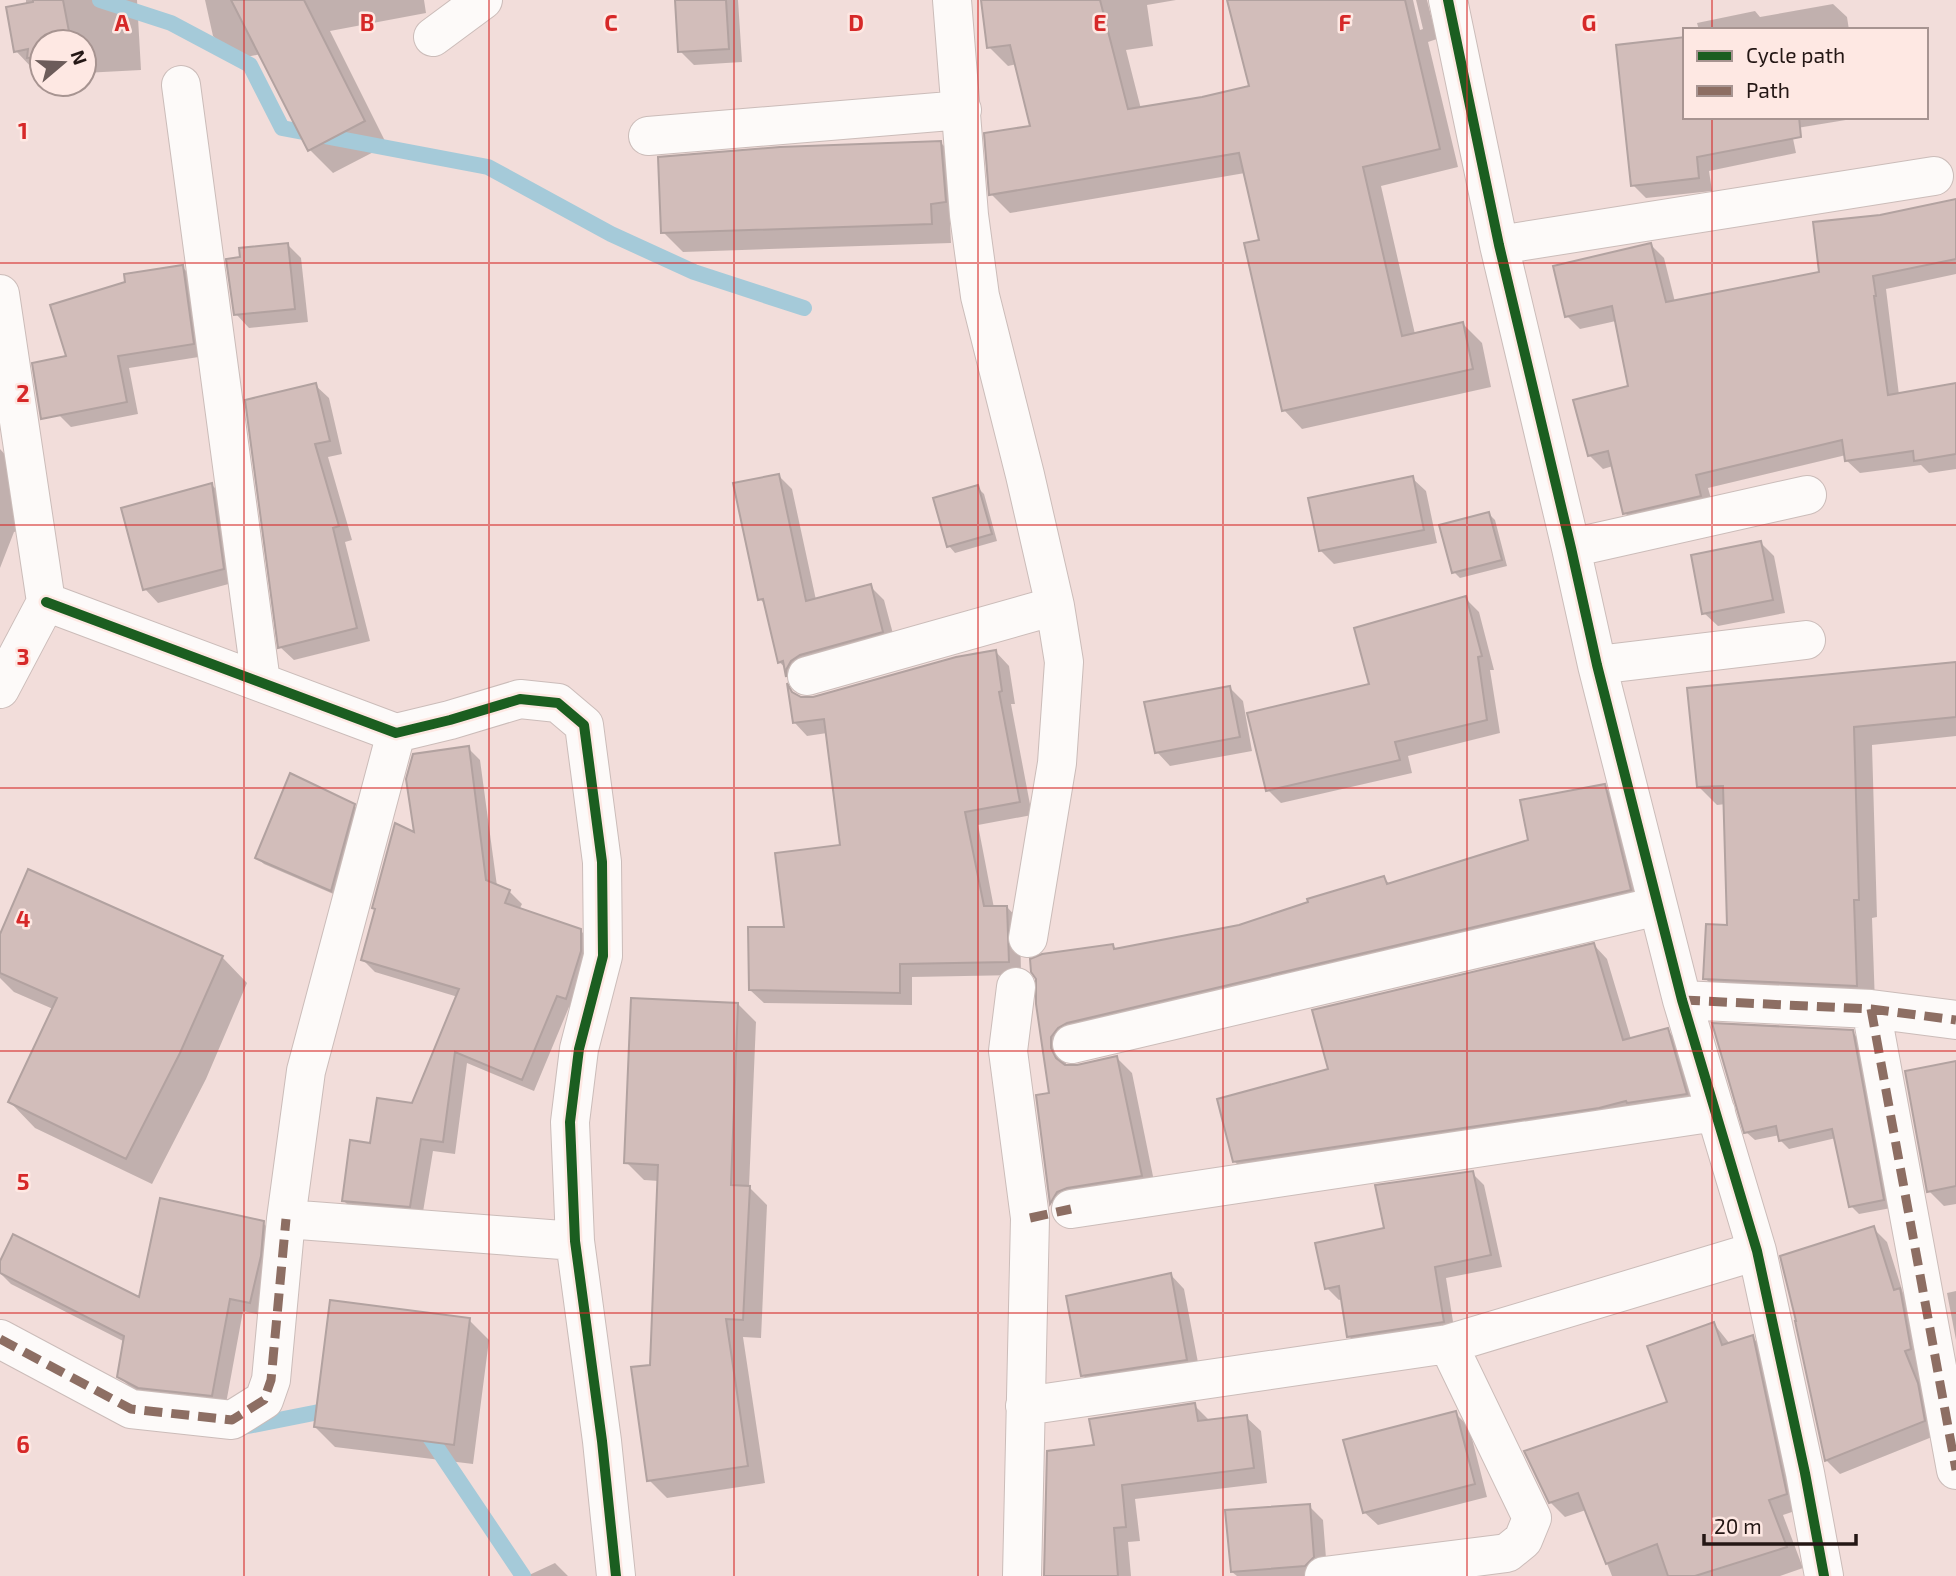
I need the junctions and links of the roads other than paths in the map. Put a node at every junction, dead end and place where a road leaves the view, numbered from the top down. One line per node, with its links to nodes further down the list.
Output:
1 (483, 0): 4 (street)
2 (952, 0): 6 (street)
3 (1448, 0): 9 (street)
4 (433, 37)
5 (181, 85): 18 (street)
6 (962, 110): 7 (street); 14 (street)
7 (648, 136)
8 (1934, 176): 9 (street)
9 (1499, 245): 12 (street)
10 (0, 294): 13 (street)
11 (1807, 495): 12 (street)
12 (1572, 548): 16 (street)
13 (46, 602): 18 (street); 19 (street)
14 (1055, 606): 17 (street); 22 (street)
15 (1806, 640): 16 (street)
16 (1597, 665): 21 (street)
17 (807, 676)
18 (261, 682): 20 (street)
19 (0, 689)
20 (396, 733): 30 (street); 31 (street)
21 (1658, 906): 24 (street); 27 (street)
22 (1028, 938)
23 (1016, 987): 35 (street)
24 (1682, 1000): 25 (street); 28 (street)
25 (1871, 1009): 26 (street); 36 (street)
26 (1956, 1020)
27 (1072, 1044)
28 (1716, 1112): 29 (street); 32 (street)
29 (1071, 1209)
30 (286, 1219): 31 (street); 33 (street)
31 (575, 1241): 37 (street)
32 (1758, 1251): 34 (street); 40 (street)
33 (0, 1339)
34 (1448, 1344): 35 (street); 39 (street)
35 (1025, 1406): 38 (street)
36 (1956, 1470)
37 (616, 1576)
38 (1022, 1576)
39 (1324, 1576)
40 (1824, 1576)

